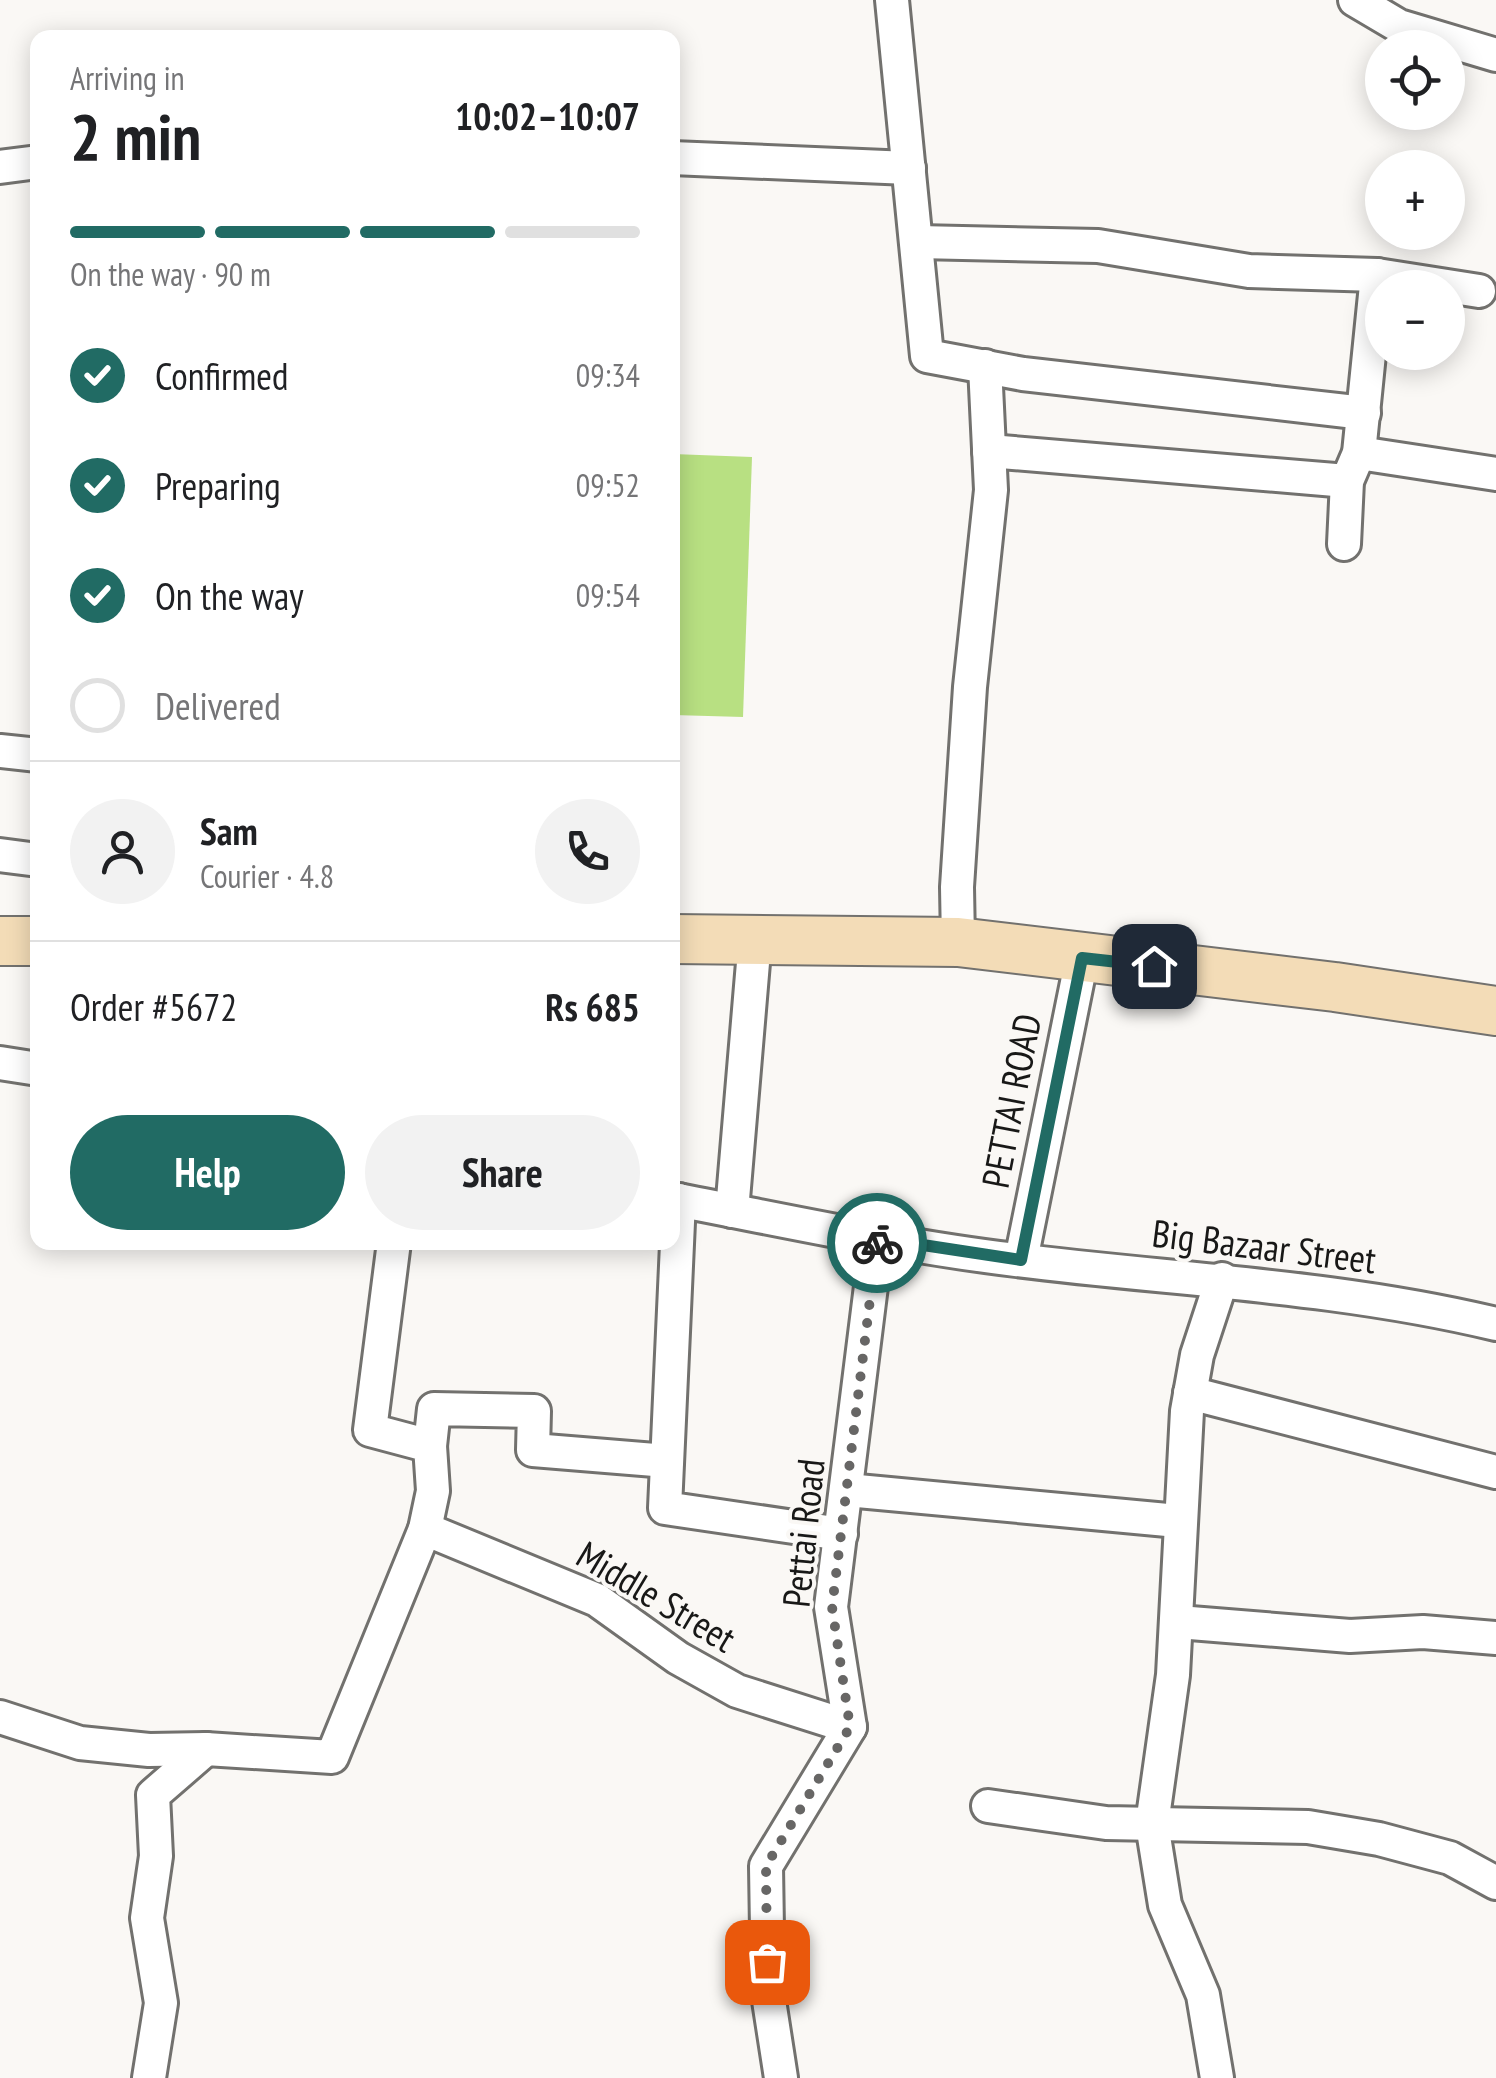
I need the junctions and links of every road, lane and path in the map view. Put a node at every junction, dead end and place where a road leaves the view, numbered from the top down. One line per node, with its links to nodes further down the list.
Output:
1 (892, 0): 7 (street)
2 (1355, 0): 3 (street)
3 (1496, 55)
4 (680, 158): 7 (street)
5 (30, 163): 6 (street)
6 (0, 167)
7 (909, 168): 8 (street)
8 (918, 242): 9 (street); 12 (street)
9 (1365, 275)
10 (1465, 289): 11 (street)
11 (1479, 291)
12 (984, 366): 14 (street); 15 (street)
13 (1368, 370): 14 (street)
14 (1364, 413): 16 (street)
15 (990, 452): 16 (street); 27 (street)
16 (1353, 467): 17 (street); 18 (street)
17 (1496, 474)
18 (1344, 544)
19 (0, 751): 20 (street)
20 (30, 753)
21 (0, 855): 22 (street)
22 (30, 859)
23 (680, 939): 24 (main road)
24 (755, 939): 27 (main road); 33 (street)
25 (0, 941): 26 (main road)
26 (30, 942)
27 (958, 942): 28 (main road)
28 (1082, 958): 29 (main road); 37 (street, PETTAI ROAD)
29 (1496, 1010)
30 (0, 1063): 31 (street)
31 (30, 1068)
32 (680, 1201): 33 (street)
33 (732, 1211): 34 (street)
34 (877, 1238): 37 (street); 44 (street, Pettai Road)
35 (393, 1250): 41 (street)
36 (674, 1250): 42 (street)
37 (1021, 1260): 38 (street, Big Bazaar Street)
38 (1222, 1279): 39 (street, Big Bazaar Street); 40 (street)
39 (1496, 1324)
40 (1190, 1393): 43 (street); 45 (street)
41 (430, 1446): 42 (street); 46 (street)
42 (667, 1461): 47 (street)
43 (1496, 1472)
44 (848, 1490): 45 (street); 47 (street, Pettai Road)
45 (1178, 1521): 48 (street)
46 (424, 1529): 51 (street, Middle Street); 52 (street)
47 (841, 1534): 51 (street, Pettai Road)
48 (1178, 1622): 49 (street); 54 (street)
49 (1496, 1638)
50 (0, 1716): 52 (street)
51 (850, 1727): 57 (street)
52 (206, 1748): 56 (street)
53 (988, 1806): 54 (street)
54 (1152, 1824): 55 (street); 58 (street)
55 (1496, 1883)
56 (149, 2078)
57 (780, 2078)
58 (1217, 2078)

